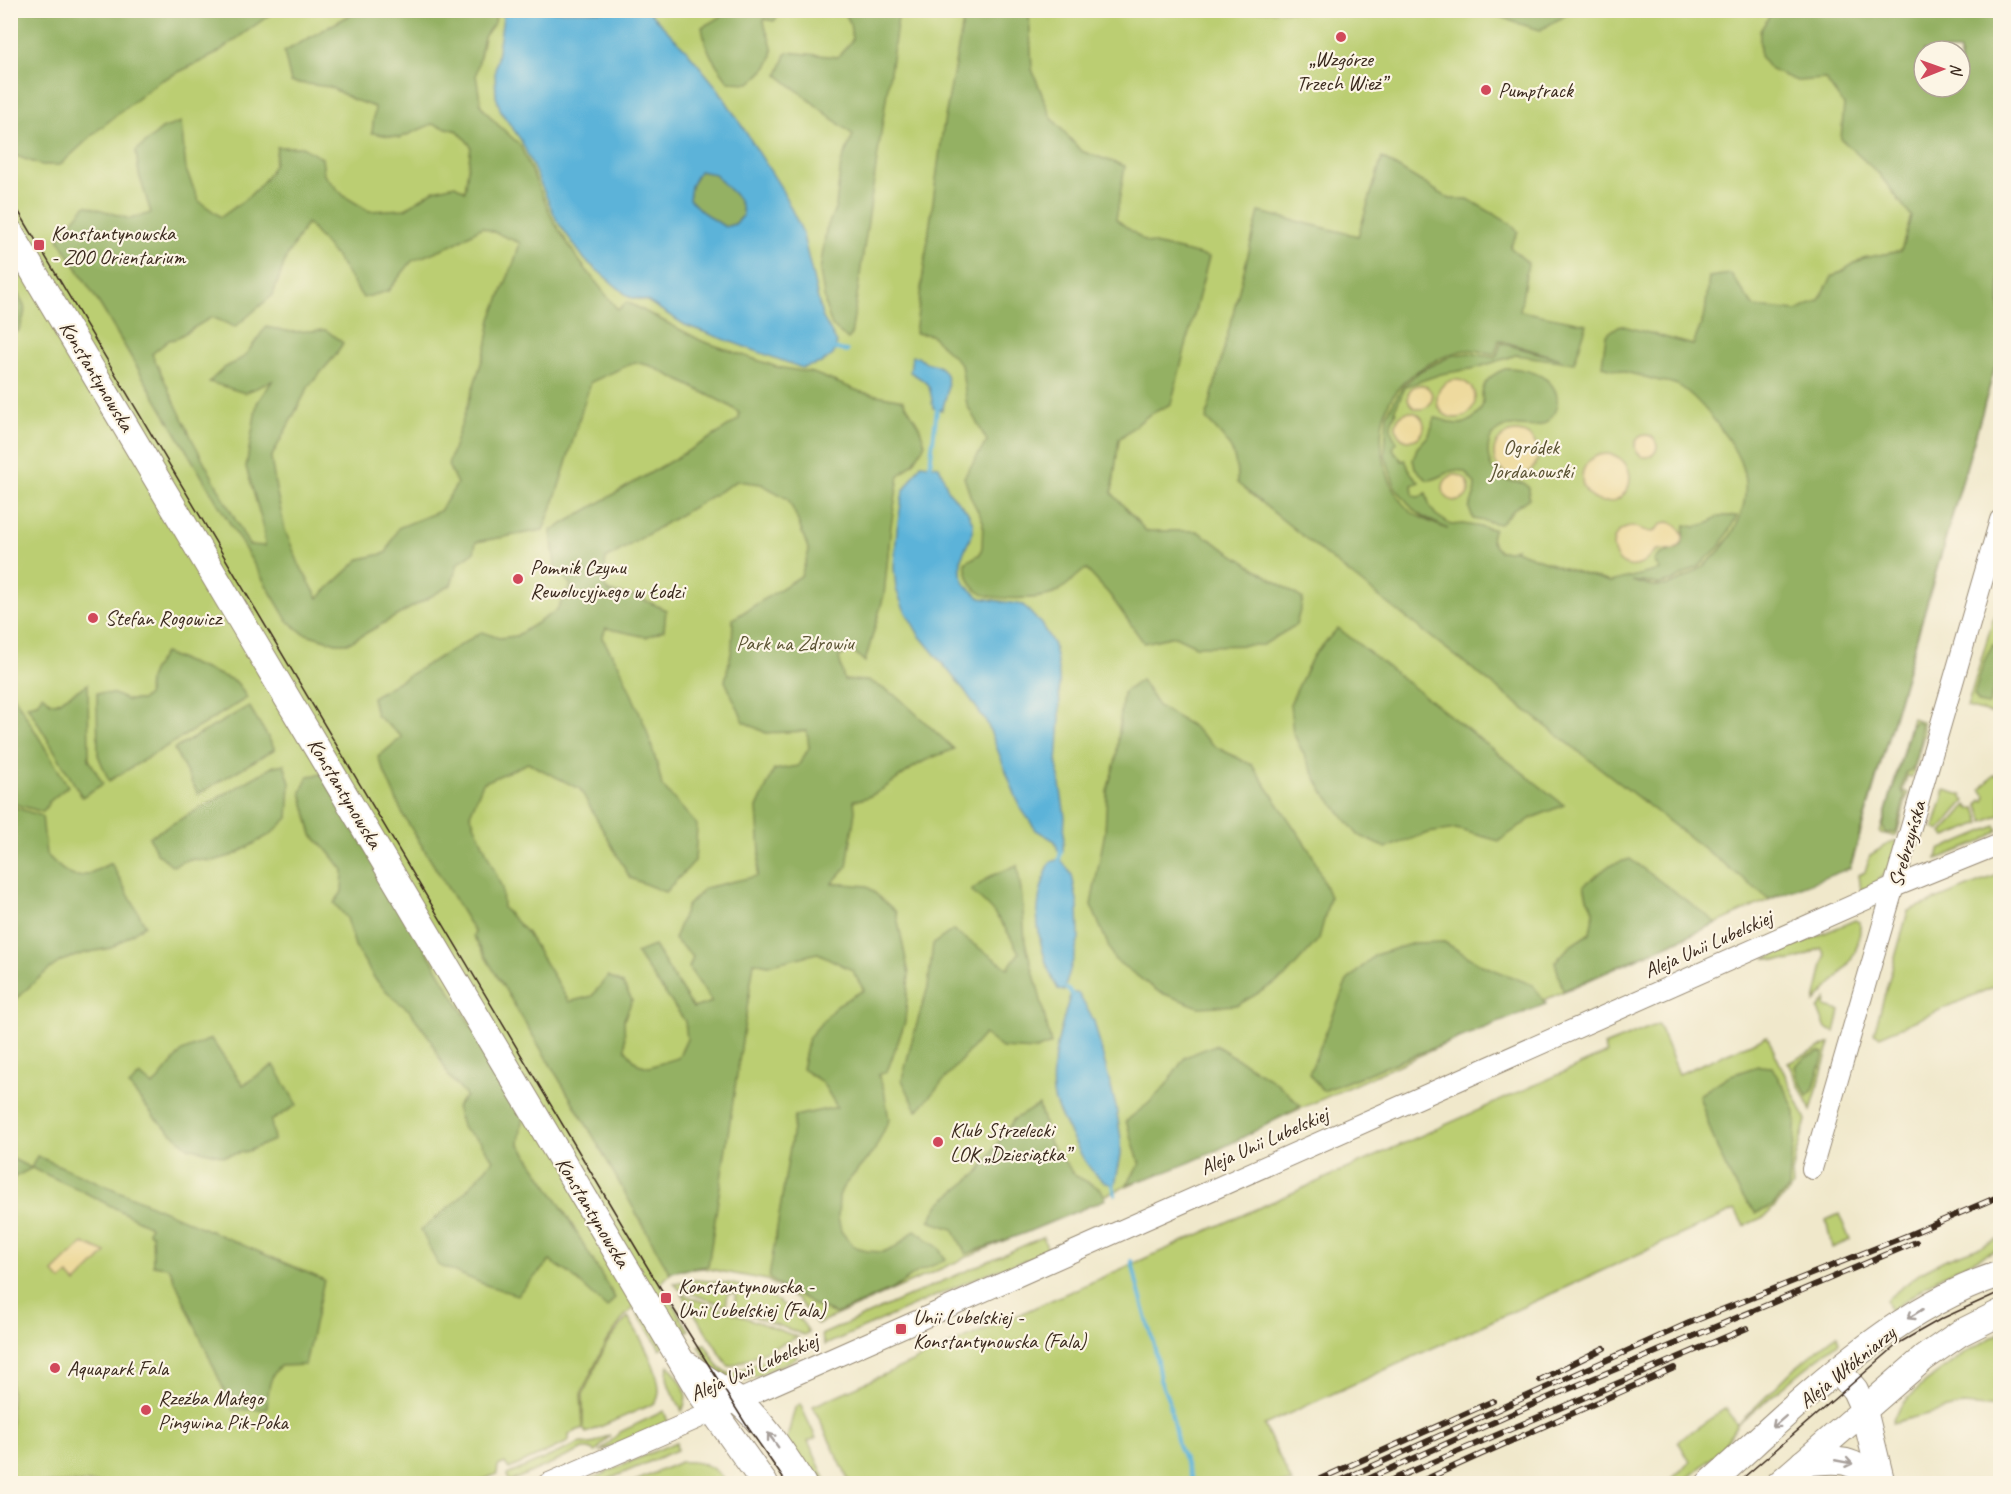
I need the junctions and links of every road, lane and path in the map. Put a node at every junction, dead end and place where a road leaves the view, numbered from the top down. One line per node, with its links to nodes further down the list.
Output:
1 (10, 232): 8 (main road, Konstantynowska)
2 (2001, 520): 4 (street, Srebrzyńska)
3 (2001, 844): 4 (street, Aleja Unii Lubelskiej)
4 (1894, 887): 5 (street, Srebrzyńska); 10 (street, Aleja Unii Lubelskiej)
5 (1812, 1169)
6 (2001, 1274): 9 (main road, Aleja Włókniarzy, one-way to 9)
7 (2001, 1313): 11 (main road, Aleja Włókniarzy)
8 (678, 1356): 10 (main road, Konstantynowska); 12 (main road, Konstantynowska)
9 (1838, 1370): 11 (main road); 17 (main road, Aleja Włókniarzy, one-way to 17)
10 (738, 1401): 12 (street, Aleja Unii Lubelskiej); 16 (main road, Konstantynowska, one-way to 10)
11 (1864, 1410): 13 (main road, Aleja Włókniarzy); 19 (main road)
12 (712, 1412): 14 (street, Aleja Unii Lubelskiej); 15 (main road, Konstantynowska)
13 (1803, 1463): 18 (main road, Aleja Włókniarzy); 19 (main road, one-way to 19)
14 (547, 1484)
15 (765, 1484)
16 (803, 1484)
17 (1709, 1484)
18 (1779, 1484)
19 (1880, 1484)

